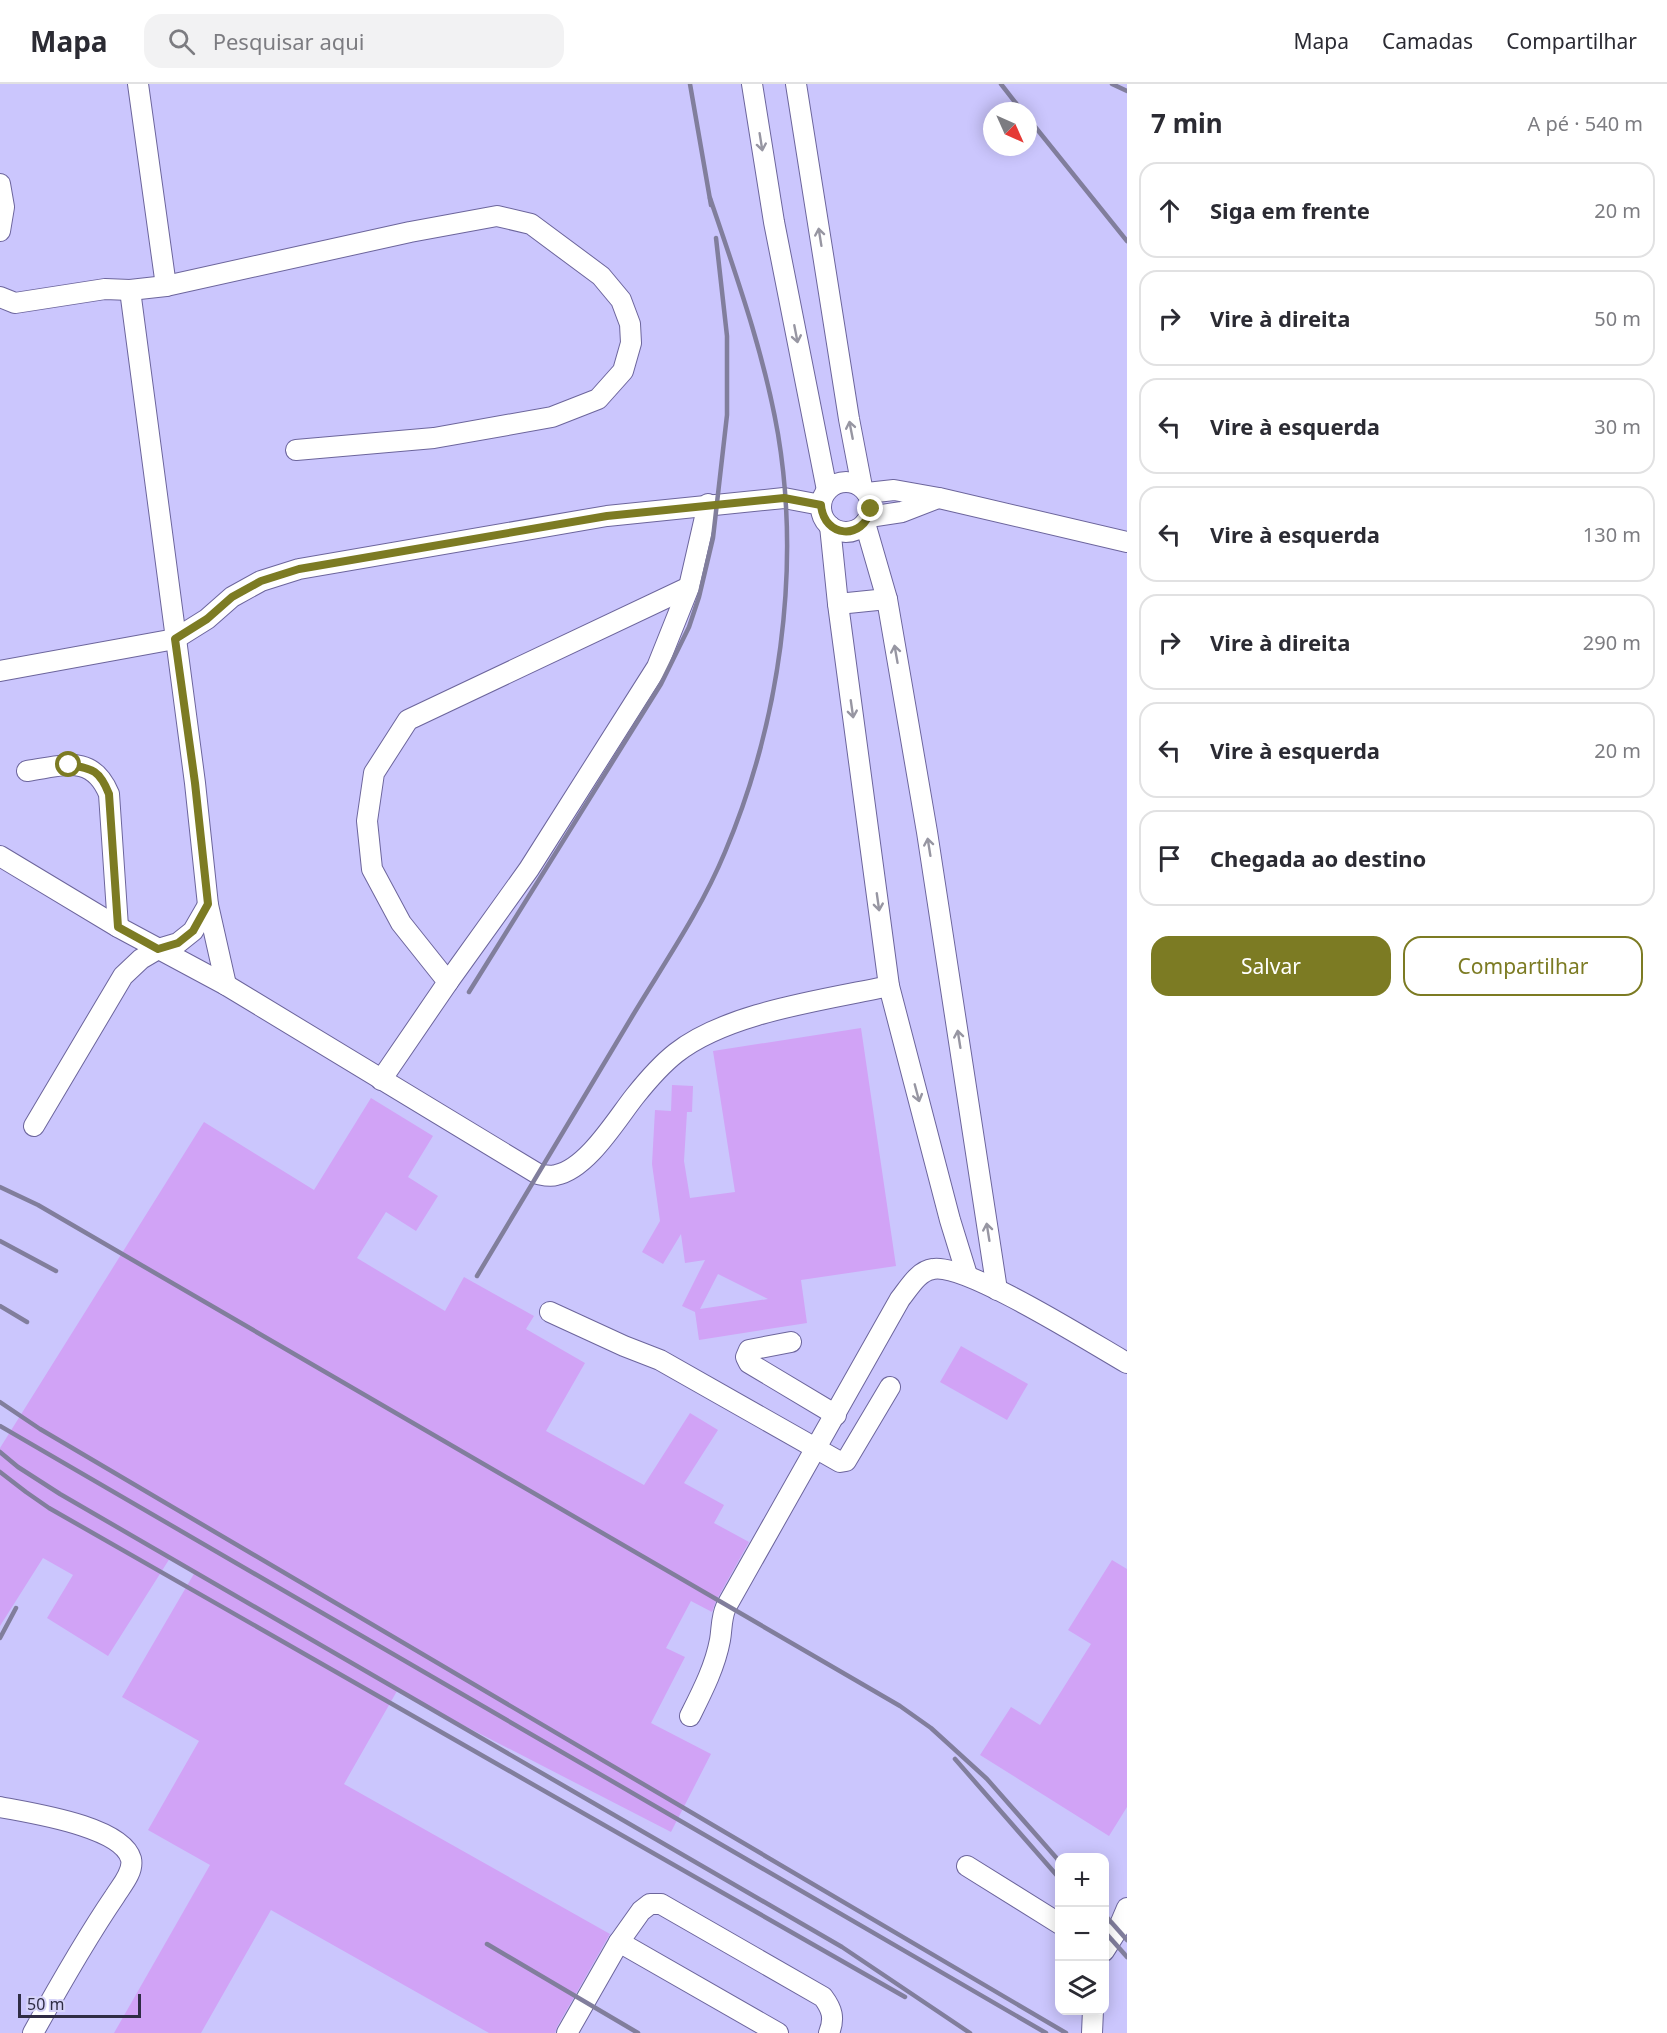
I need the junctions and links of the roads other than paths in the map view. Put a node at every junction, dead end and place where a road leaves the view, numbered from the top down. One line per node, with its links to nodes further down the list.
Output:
1 (138, 84): 6 (lane)
2 (752, 84): 11 (lane, one-way to 11)
3 (796, 84): 10 (lane, one-way to 3)
4 (0, 184): 5 (lane)
5 (0, 231)
6 (166, 286): 7 (lane); 9 (lane)
7 (130, 290): 8 (lane); 20 (lane)
8 (0, 297)
9 (296, 450)
10 (865, 490): 11 (lane); 12 (lane); 14 (lane)
11 (824, 498): 13 (lane); 15 (lane)
12 (939, 498): 14 (lane); 16 (lane)
13 (708, 504): 17 (lane); 20 (lane)
14 (867, 520): 15 (lane); 18 (lane)
15 (830, 526): 19 (lane)
16 (1127, 542)
17 (689, 587): 27 (lane); 27 (lane)
18 (887, 599): 19 (lane); 33 (lane, one-way to 18)
19 (838, 604): 29 (lane, one-way to 29)
20 (175, 639): 21 (lane); 24 (lane)
21 (0, 671)
22 (27, 771): 25 (lane)
23 (0, 856): 25 (lane)
24 (208, 904): 26 (lane); 28 (lane)
25 (118, 927): 26 (lane)
26 (158, 949): 28 (lane); 31 (lane)
27 (448, 982): 30 (lane)
28 (226, 985): 30 (lane)
29 (889, 986): 30 (lane); 32 (lane, one-way to 32)
30 (381, 1080)
31 (34, 1126)
32 (967, 1275): 33 (lane); 38 (lane)
33 (997, 1290): 36 (lane)
34 (550, 1312): 39 (lane)
35 (791, 1342): 38 (lane)
36 (1127, 1363)
37 (890, 1387): 39 (lane)
38 (836, 1415): 39 (lane)
39 (817, 1449): 40 (lane)
40 (690, 1716)
41 (0, 1807): 48 (lane)
42 (967, 1866): 44 (lane)
43 (1127, 1908): 46 (lane)
44 (1055, 1921)
45 (619, 1942): 49 (lane); 50 (lane); 51 (lane)
46 (1109, 1943)
47 (1093, 2015): 52 (lane)
48 (33, 2033)
49 (567, 2033)
50 (778, 2033)
51 (829, 2033)
52 (1092, 2033)

